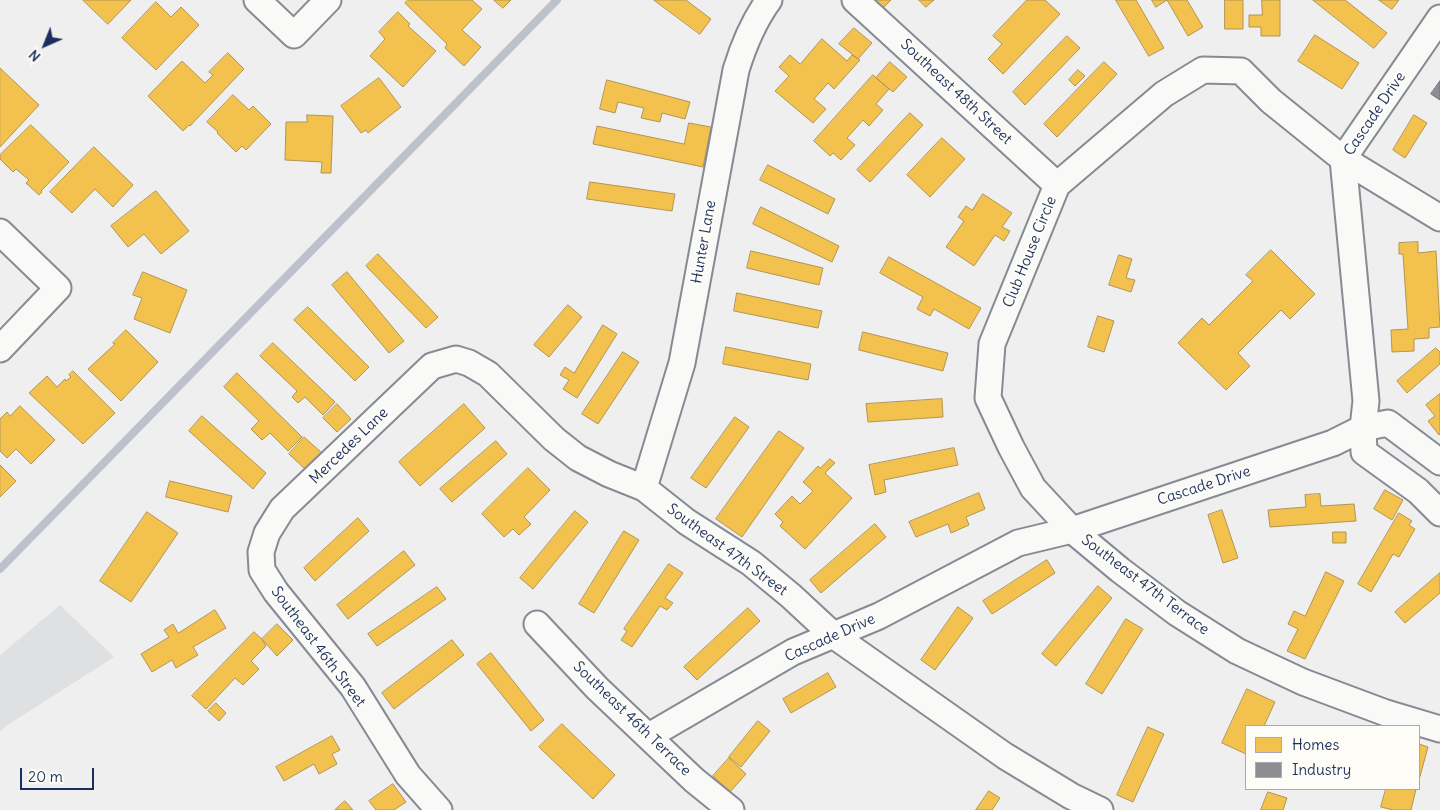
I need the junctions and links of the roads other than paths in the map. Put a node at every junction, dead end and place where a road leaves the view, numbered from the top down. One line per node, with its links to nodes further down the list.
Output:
1 (257, 0): 2 (street)
2 (328, 0)
3 (769, 0): 14 (street, Hunter Lane)
4 (855, 0): 7 (street, Southeast 48th Street)
5 (1440, 18): 6 (street, Cascade Drive)
6 (1343, 159): 7 (street, Club House Circle); 8 (street, Club House Circle); 12 (street, Cascade Drive)
7 (1057, 185): 16 (street, Club House Circle)
8 (1440, 218)
9 (0, 232): 10 (street)
10 (0, 349)
11 (456, 359): 14 (street, Southeast 47th Street); 17 (street, Mercedes Lane)
12 (1363, 428): 13 (street); 15 (street); 16 (street, Cascade Drive)
13 (1440, 462)
14 (644, 488): 19 (street, Southeast 47th Street)
15 (1440, 513)
16 (1072, 530): 19 (street, Cascade Drive); 20 (street, Southeast 47th Terrace)
17 (261, 552): 22 (street, Southeast 46th Street)
18 (537, 624): 21 (street, Southeast 46th Terrace)
19 (833, 635): 21 (street, Cascade Drive); 24 (street, Southeast 47th Street)
20 (1440, 729)
21 (649, 736): 23 (street, Southeast 46th Terrace)
22 (439, 810)
23 (731, 810)
24 (1100, 810)

